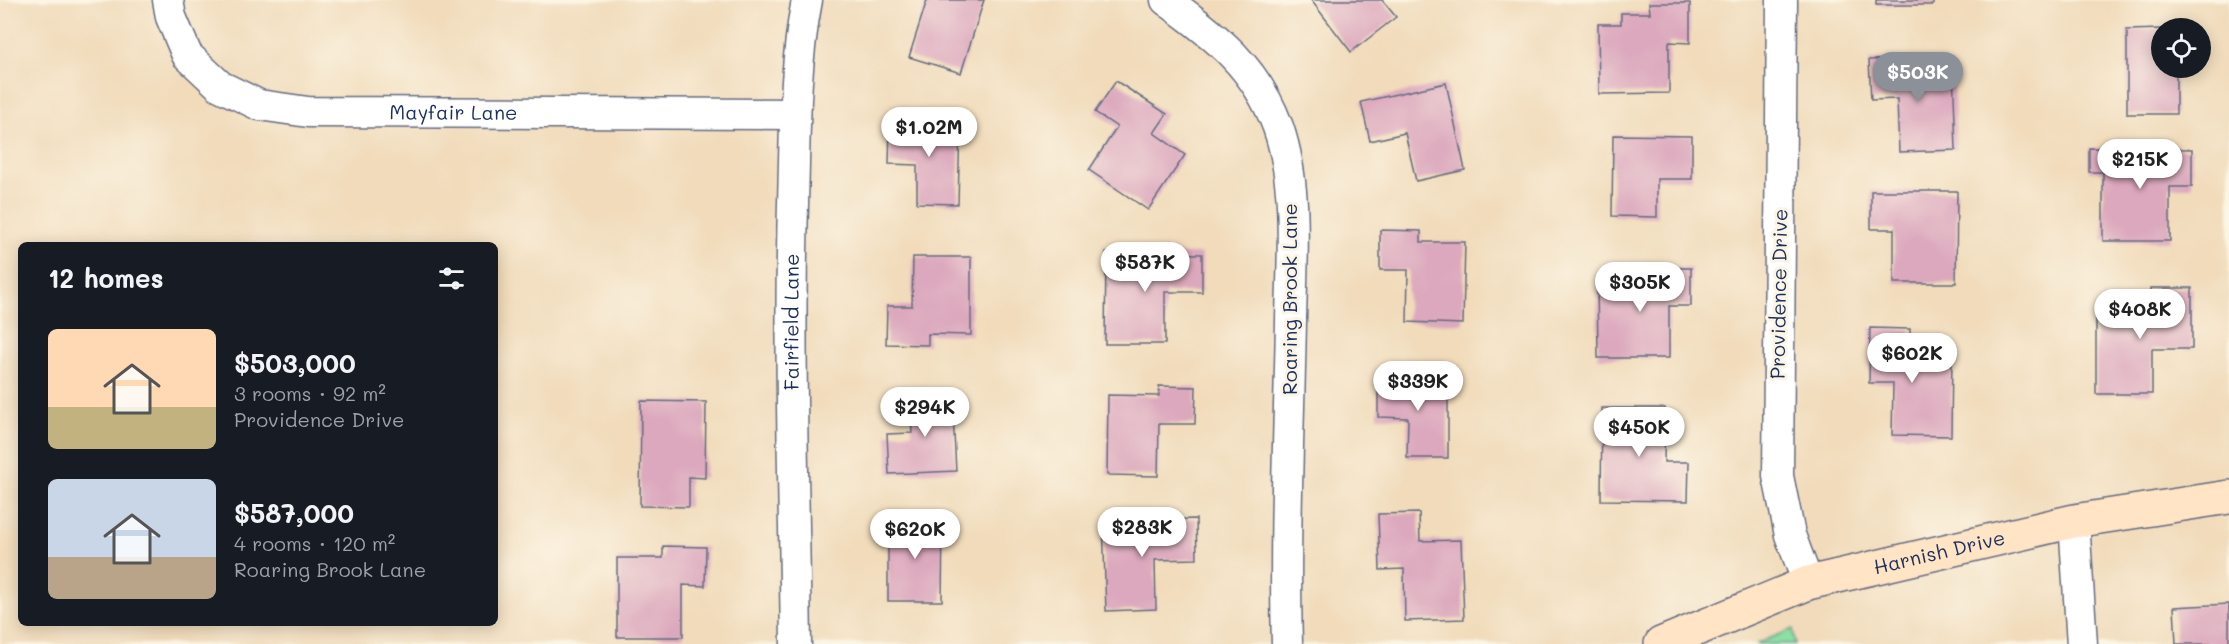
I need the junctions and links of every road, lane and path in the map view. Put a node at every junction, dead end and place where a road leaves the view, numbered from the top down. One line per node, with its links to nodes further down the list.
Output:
1 (168, 0): 5 (street, Mayfair Lane)
2 (807, 0): 5 (street, Fairfield Lane)
3 (1166, 0): 10 (street, Roaring Brook Lane)
4 (1782, 0): 8 (street, Providence Drive)
5 (795, 114): 9 (street, Fairfield Lane)
6 (2229, 497): 7 (street, Harnish Drive)
7 (2074, 521): 8 (street, Harnish Drive); 12 (street)
8 (1808, 583): 11 (street, Harnish Drive)
9 (796, 644)
10 (1287, 644)
11 (1661, 644)
12 (2082, 644)

